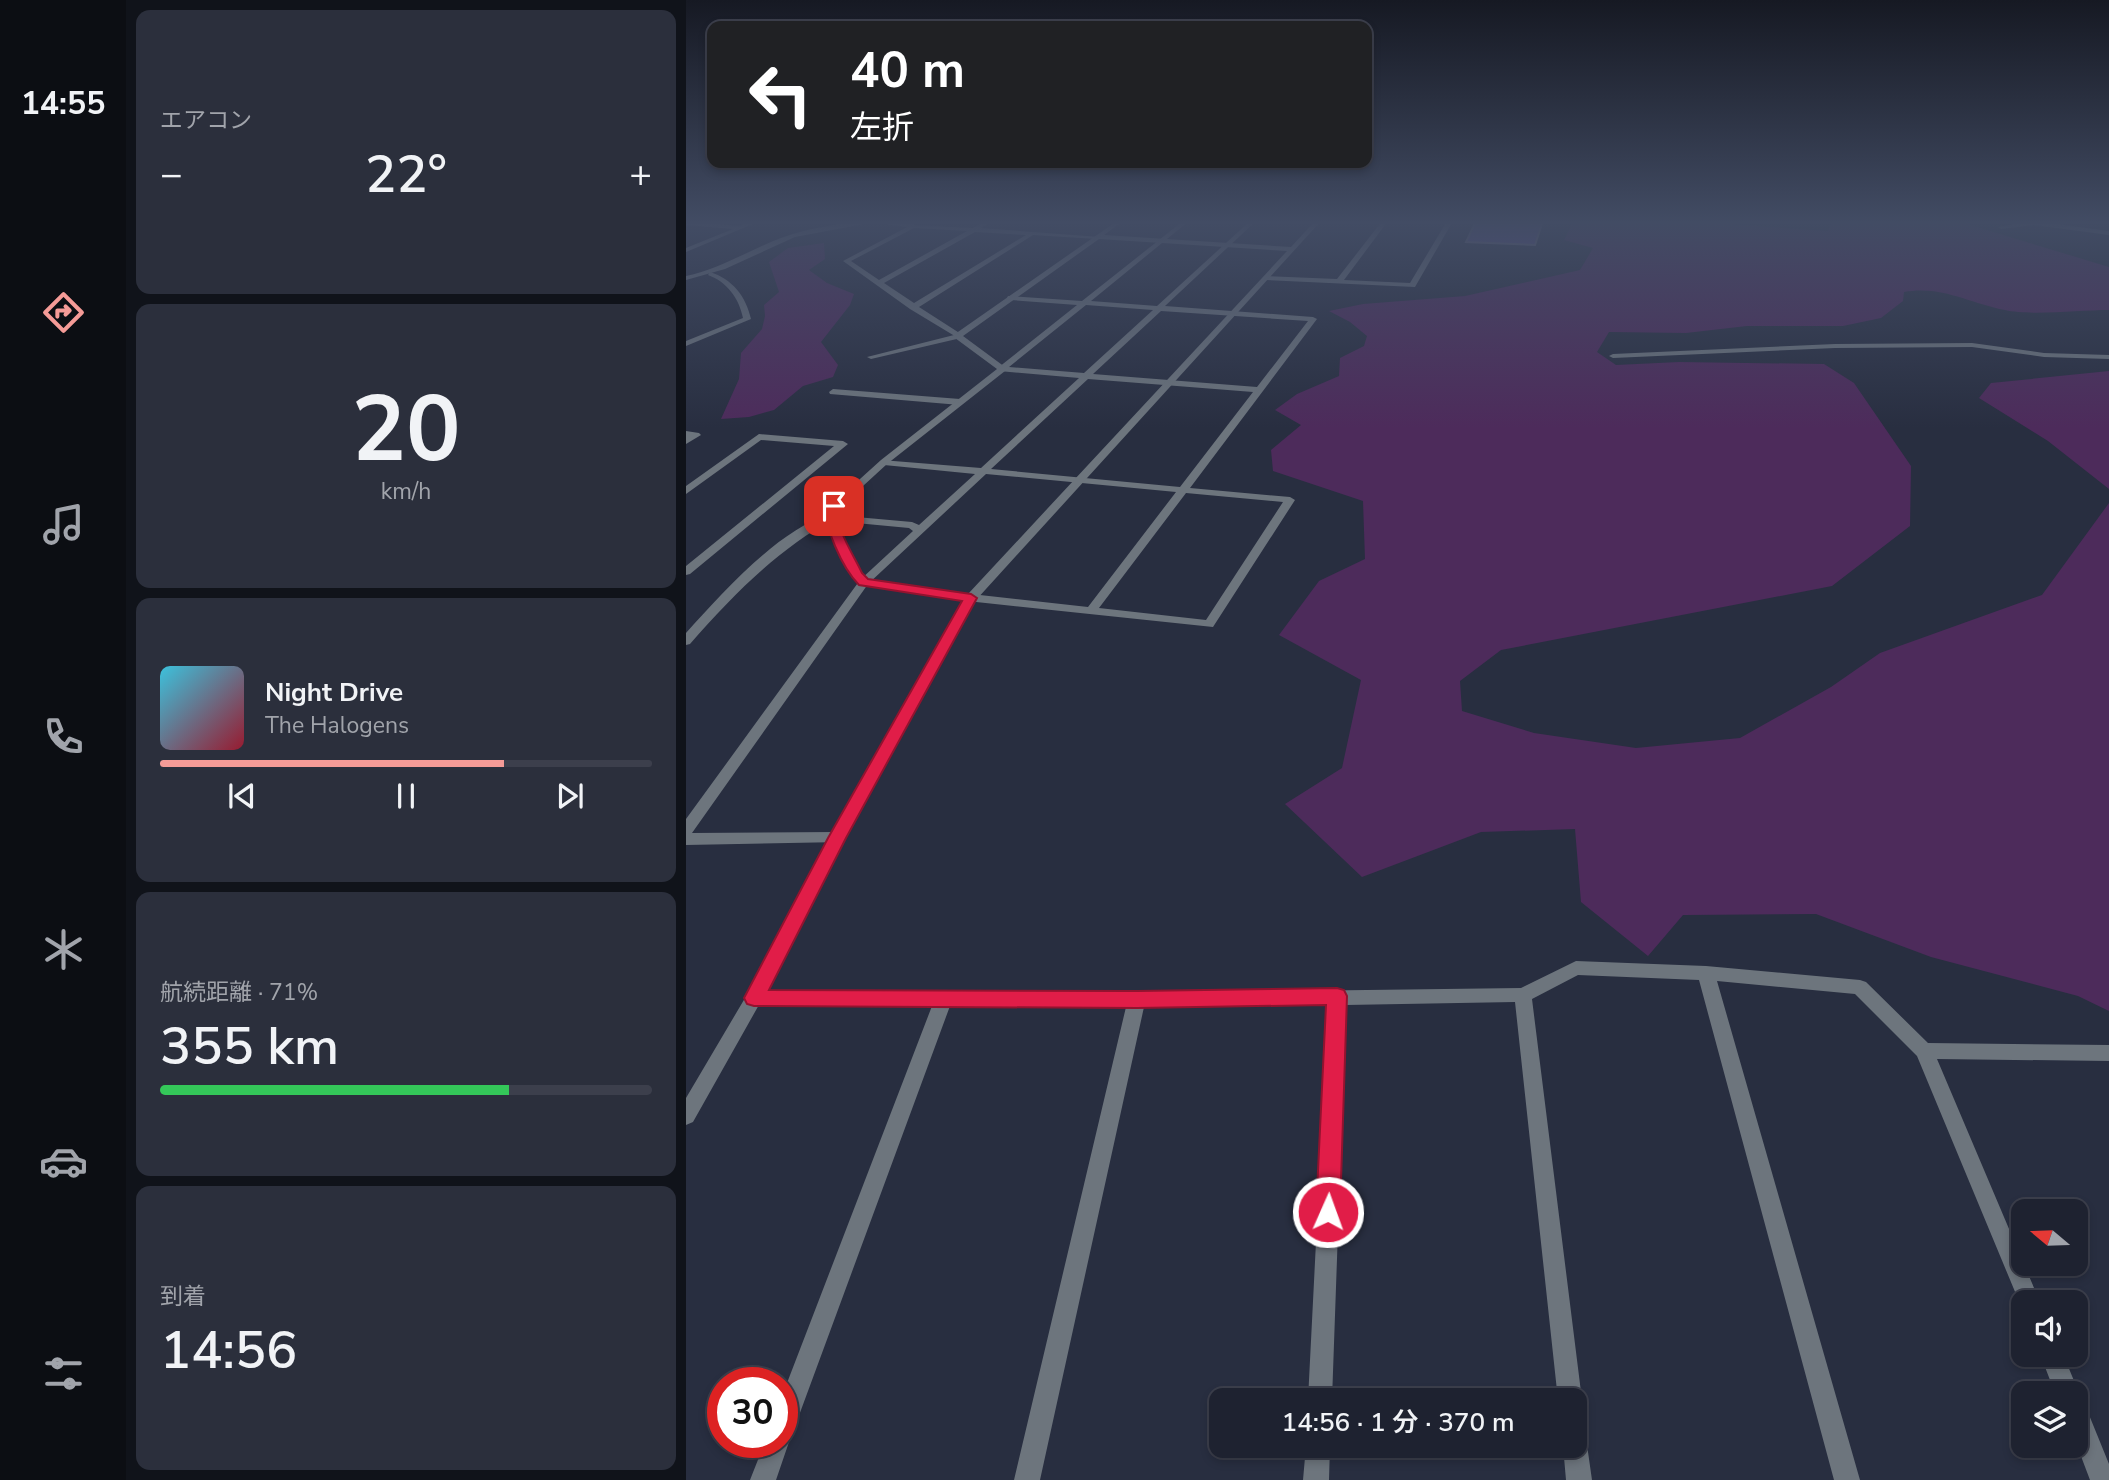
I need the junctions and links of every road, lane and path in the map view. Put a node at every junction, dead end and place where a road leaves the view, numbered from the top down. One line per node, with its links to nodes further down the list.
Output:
1 (733, 290): 14 (street)
2 (889, 290): 10 (street)
3 (940, 290): 10 (street)
4 (1022, 290): 8 (street)
5 (1099, 290): 9 (street)
6 (1177, 290): 11 (street)
7 (1255, 290): 12 (street)
8 (1011, 298): 9 (street); 13 (street)
9 (1083, 303): 11 (street); 18 (street)
10 (913, 307): 13 (street)
11 (1158, 308): 12 (street); 19 (street)
12 (1233, 314): 20 (street); 21 (street)
13 (958, 336): 16 (street); 18 (street)
14 (686, 344)
15 (1613, 356): 17 (street)
16 (872, 357)
17 (2109, 357)
18 (1002, 369): 19 (street); 23 (street)
19 (1086, 376): 20 (street); 27 (street)
20 (1169, 383): 21 (street); 28 (street)
21 (1257, 390): 29 (street)
22 (833, 392): 23 (street)
23 (960, 402): 26 (street)
24 (686, 434): 25 (street)
25 (686, 441)
26 (884, 462): 27 (street); 31 (street)
27 (983, 471): 28 (street); 32 (street)
28 (1079, 480): 29 (street); 35 (street)
29 (1181, 490): 36 (street); 36 (street)
30 (686, 491): 33 (street)
31 (832, 520): 32 (street); 34 (street); 38 (street)
32 (919, 530): 34 (street)
33 (686, 572)
34 (864, 582): 35 (street); 40 (street)
35 (971, 598): 36 (street); 41 (street)
36 (1091, 611)
37 (686, 622): 38 (street)
38 (703, 622): 39 (street)
39 (686, 641)
40 (686, 830)
41 (837, 838): 42 (street); 46 (street)
42 (686, 839)
43 (1706, 973): 44 (street); 49 (street); 64 (street)
44 (1523, 995): 45 (street); 55 (street)
45 (1337, 996): 48 (street); 54 (street)
46 (754, 998): 47 (street); 51 (street)
47 (943, 1000): 48 (street); 53 (street)
48 (1137, 1000): 61 (street)
49 (1924, 1051): 50 (street); 52 (street)
50 (2109, 1053)
51 (686, 1116)
52 (2024, 1290)
53 (798, 1386)
54 (1321, 1388)
55 (1569, 1388)
56 (2088, 1443): 65 (street)
57 (771, 1458): 60 (street)
58 (1318, 1458): 62 (street)
59 (1576, 1458): 63 (street)
60 (763, 1480)
61 (1027, 1480)
62 (1317, 1480)
63 (1579, 1480)
64 (1847, 1480)
65 (2103, 1480)

